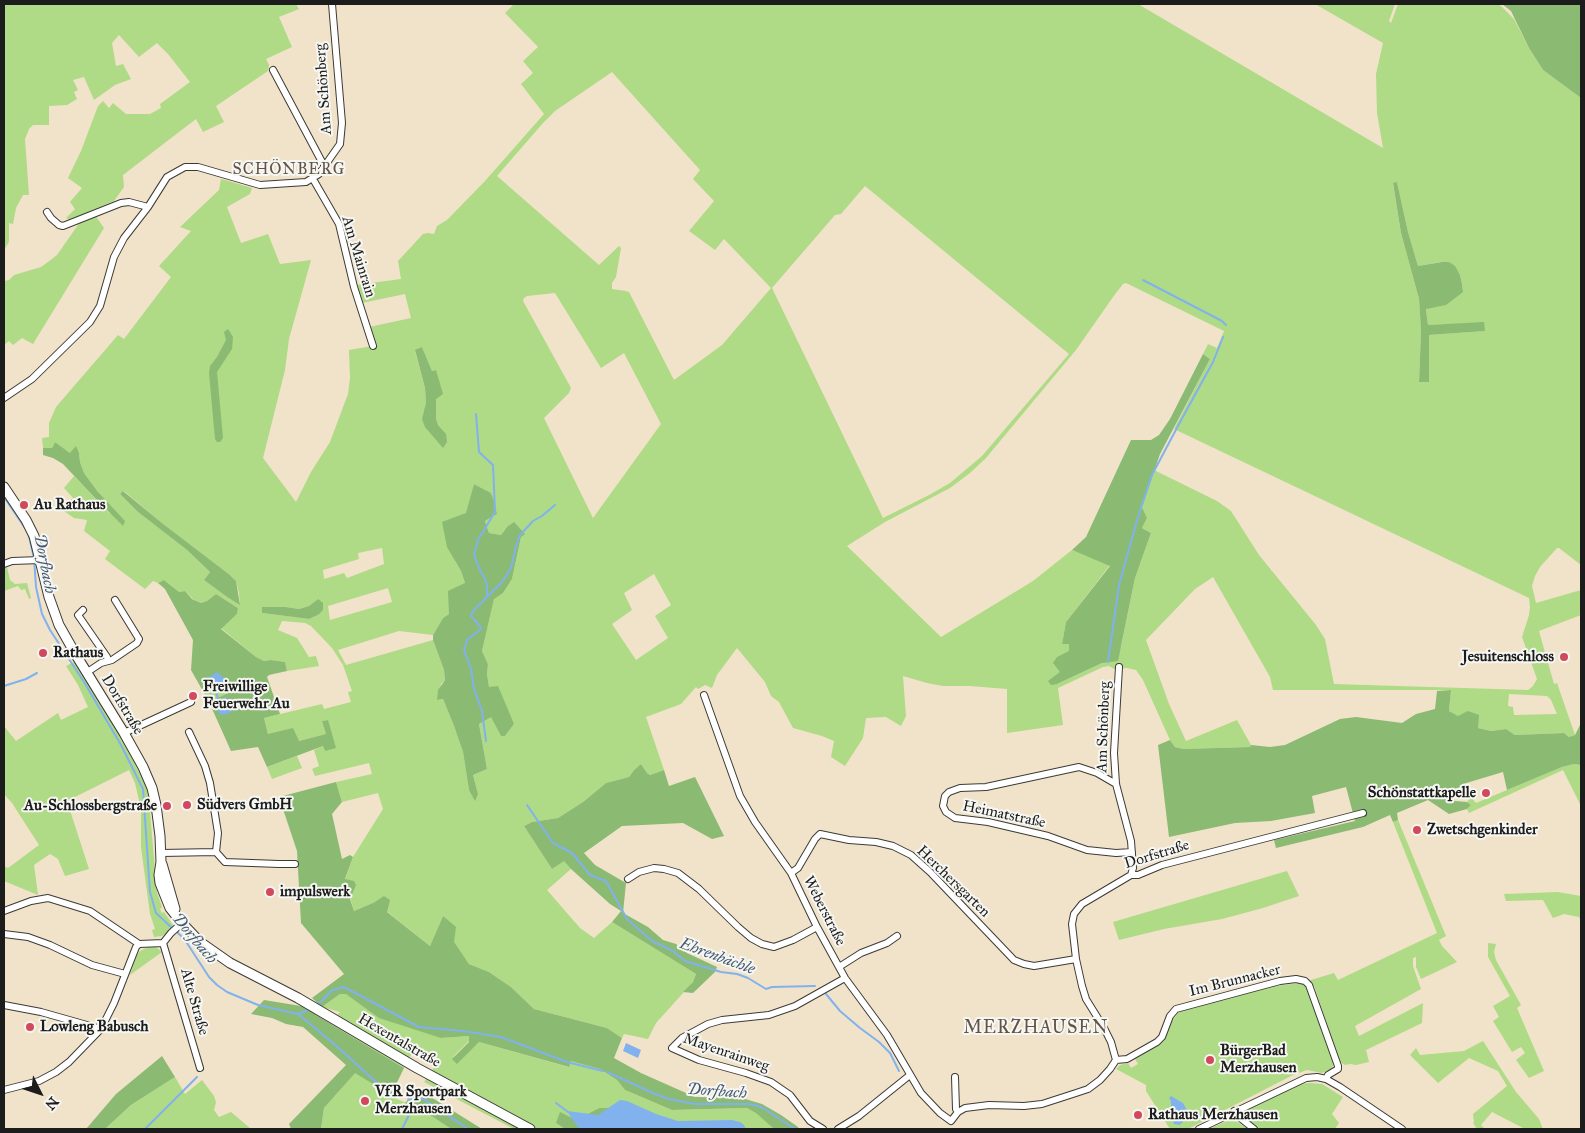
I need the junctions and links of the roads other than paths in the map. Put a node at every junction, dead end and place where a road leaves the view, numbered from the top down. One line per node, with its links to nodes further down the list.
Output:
1 (332, 4): 3 (street, Am Schönberg)
2 (273, 70): 3 (street)
3 (326, 165): 4 (street, Am Schönberg)
4 (313, 179): 5 (street); 7 (street, Am Mainrain)
5 (148, 207): 6 (street); 8 (street)
6 (46, 212)
7 (373, 346)
8 (4, 398)
9 (4, 487): 10 (main road, Dorfstraße)
10 (39, 560): 11 (street); 16 (main road, Dorfstraße)
11 (4, 564)
12 (115, 600): 14 (street)
13 (83, 610): 14 (street)
14 (108, 661): 16 (street)
15 (1119, 667): 21 (street, Am Schönberg)
16 (86, 673): 20 (main road, Dorfstraße)
17 (704, 695): 27 (street, Weberstraße)
18 (191, 702): 20 (street)
19 (189, 732): 23 (street)
20 (124, 733): 25 (main road, Dorfstraße)
21 (1116, 784): 24 (street, Am Schönberg); 24 (street, Heimatstraße)
22 (1363, 813): 28 (street, Dorfstraße)
23 (216, 852): 25 (street); 26 (street)
24 (1132, 852): 28 (street, Am Schönberg)
25 (161, 858): 31 (main road, Dorfstraße)
26 (295, 864)
27 (791, 873): 32 (street, Weberstraße); 37 (street, Herchersgarten)
28 (1131, 875): 37 (street, Dorfstraße)
29 (628, 879): 32 (street)
30 (4, 911): 36 (street)
31 (179, 922): 35 (street); 42 (main road, Dorfstraße)
32 (817, 927): 38 (street, Weberstraße)
33 (4, 934): 39 (street)
34 (897, 936): 38 (street)
35 (164, 943): 36 (street); 45 (street, Alte Straße)
36 (139, 944): 39 (street)
37 (1076, 959): 44 (street, Dorfstraße)
38 (839, 967): 40 (street, Weberstraße)
39 (125, 974): 43 (street)
40 (845, 978): 46 (street, Weberstraße); 54 (street, Mayenrainweg)
41 (4, 1005): 43 (street)
42 (334, 1018): 53 (main road, Hexentalstraße)
43 (100, 1029): 49 (street)
44 (1116, 1060): 48 (street, Im Brunnacker); 51 (street)
45 (200, 1068)
46 (910, 1075): 52 (street, Weberstraße); 55 (street)
47 (955, 1077): 51 (street)
48 (1326, 1079): 50 (street); 59 (street)
49 (4, 1089)
50 (1234, 1111): 57 (street); 58 (street)
51 (958, 1112): 52 (street)
52 (951, 1121): 56 (street)
53 (530, 1129)
54 (823, 1129)
55 (838, 1129)
56 (954, 1129)
57 (1199, 1129)
58 (1254, 1129)
59 (1402, 1129)

